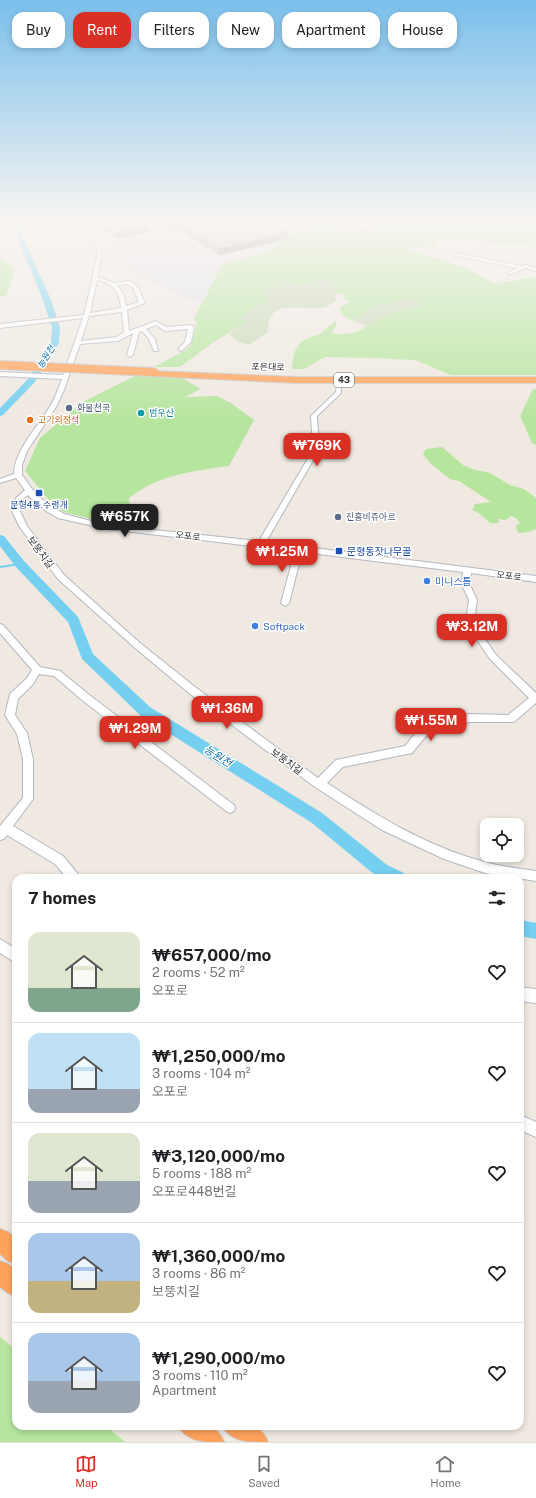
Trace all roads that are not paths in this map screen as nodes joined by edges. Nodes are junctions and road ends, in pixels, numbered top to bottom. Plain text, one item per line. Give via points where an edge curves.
1 (92, 289) edge
2 (119, 289) edge
3 (136, 289) edge
4 (123, 310) junction
5 (86, 315) junction
6 (0, 326) edge
7 (140, 330) junction
8 (127, 333) junction
9 (77, 343) junction
10 (181, 349) dead end
11 (156, 350) dead end
12 (130, 355) dead end
13 (0, 367) edge
14 (0, 374) edge
15 (65, 377) junction
16 (536, 378) edge
17 (339, 385) dead end
18 (18, 475) junction
19 (0, 481) edge
20 (29, 490) junction
21 (261, 544) junction
22 (299, 549) junction
23 (467, 571) junction
24 (536, 579) edge
25 (285, 603) dead end
26 (0, 627) edge
27 (37, 670) junction
28 (536, 698) edge
29 (319, 784) junction
30 (230, 808) dead end
31 (3, 832) edge
32 (71, 874) edge
33 (523, 874) edge
34 (524, 874) edge
35 (536, 876) edge
36 (0, 945) edge
37 (12, 954) edge
38 (524, 994) edge
39 (536, 996) edge
40 (524, 1124) edge
41 (536, 1130) edge
42 (0, 1240) edge
43 (12, 1250) edge
44 (0, 1272) edge
45 (12, 1282) edge
46 (196, 1430) edge
47 (240, 1430) edge
48 (211, 1442) edge
49 (255, 1442) edge

1 - 5 street
2 - 4 street
3 - 4 street via 142,303
4 - 5 street
4 - 8 street
5 - 6 street
5 - 9 street
7 - 8 street
7 - 10 street via 156,323 165,329 190,327 188,342
7 - 11 street via 152,339
7 - 12 street
8 - 9 street via 118,339
9 - 15 street
13 - 16 highway, 포은대로 / 43, bridge via 298,380
14 - 15 street
15 - 18 street via 53,407 20,459
17 - 21 street via 339,392 314,416 316,450
18 - 19 street
18 - 20 street, 오포로
20 - 21 street, 오포로 via 50,510 61,516 90,524
20 - 29 street, 보뚱치길 via 17,504 18,519 61,577 137,646
21 - 22 street, 오포로
22 - 23 street, 오포로
22 - 25 street
23 - 24 street, 오포로
23 - 28 street via 466,585 473,600 470,621 473,628 493,657
26 - 27 street
27 - 30 street via 57,673
27 - 31 street via 30,681 13,697 10,715 22,733 28,759 28,799
28 - 29 street via 510,719 469,718 422,733 408,750 340,763
29 - 33 street, 보뚱치길 via 386,827 448,855 485,868
31 - 32 street via 59,860
34 - 35 street, 보뚱치길
36 - 37 street
38 - 39 street
40 - 41 street
42 - 43 highway
44 - 45 highway
46 - 48 highway
47 - 49 highway

